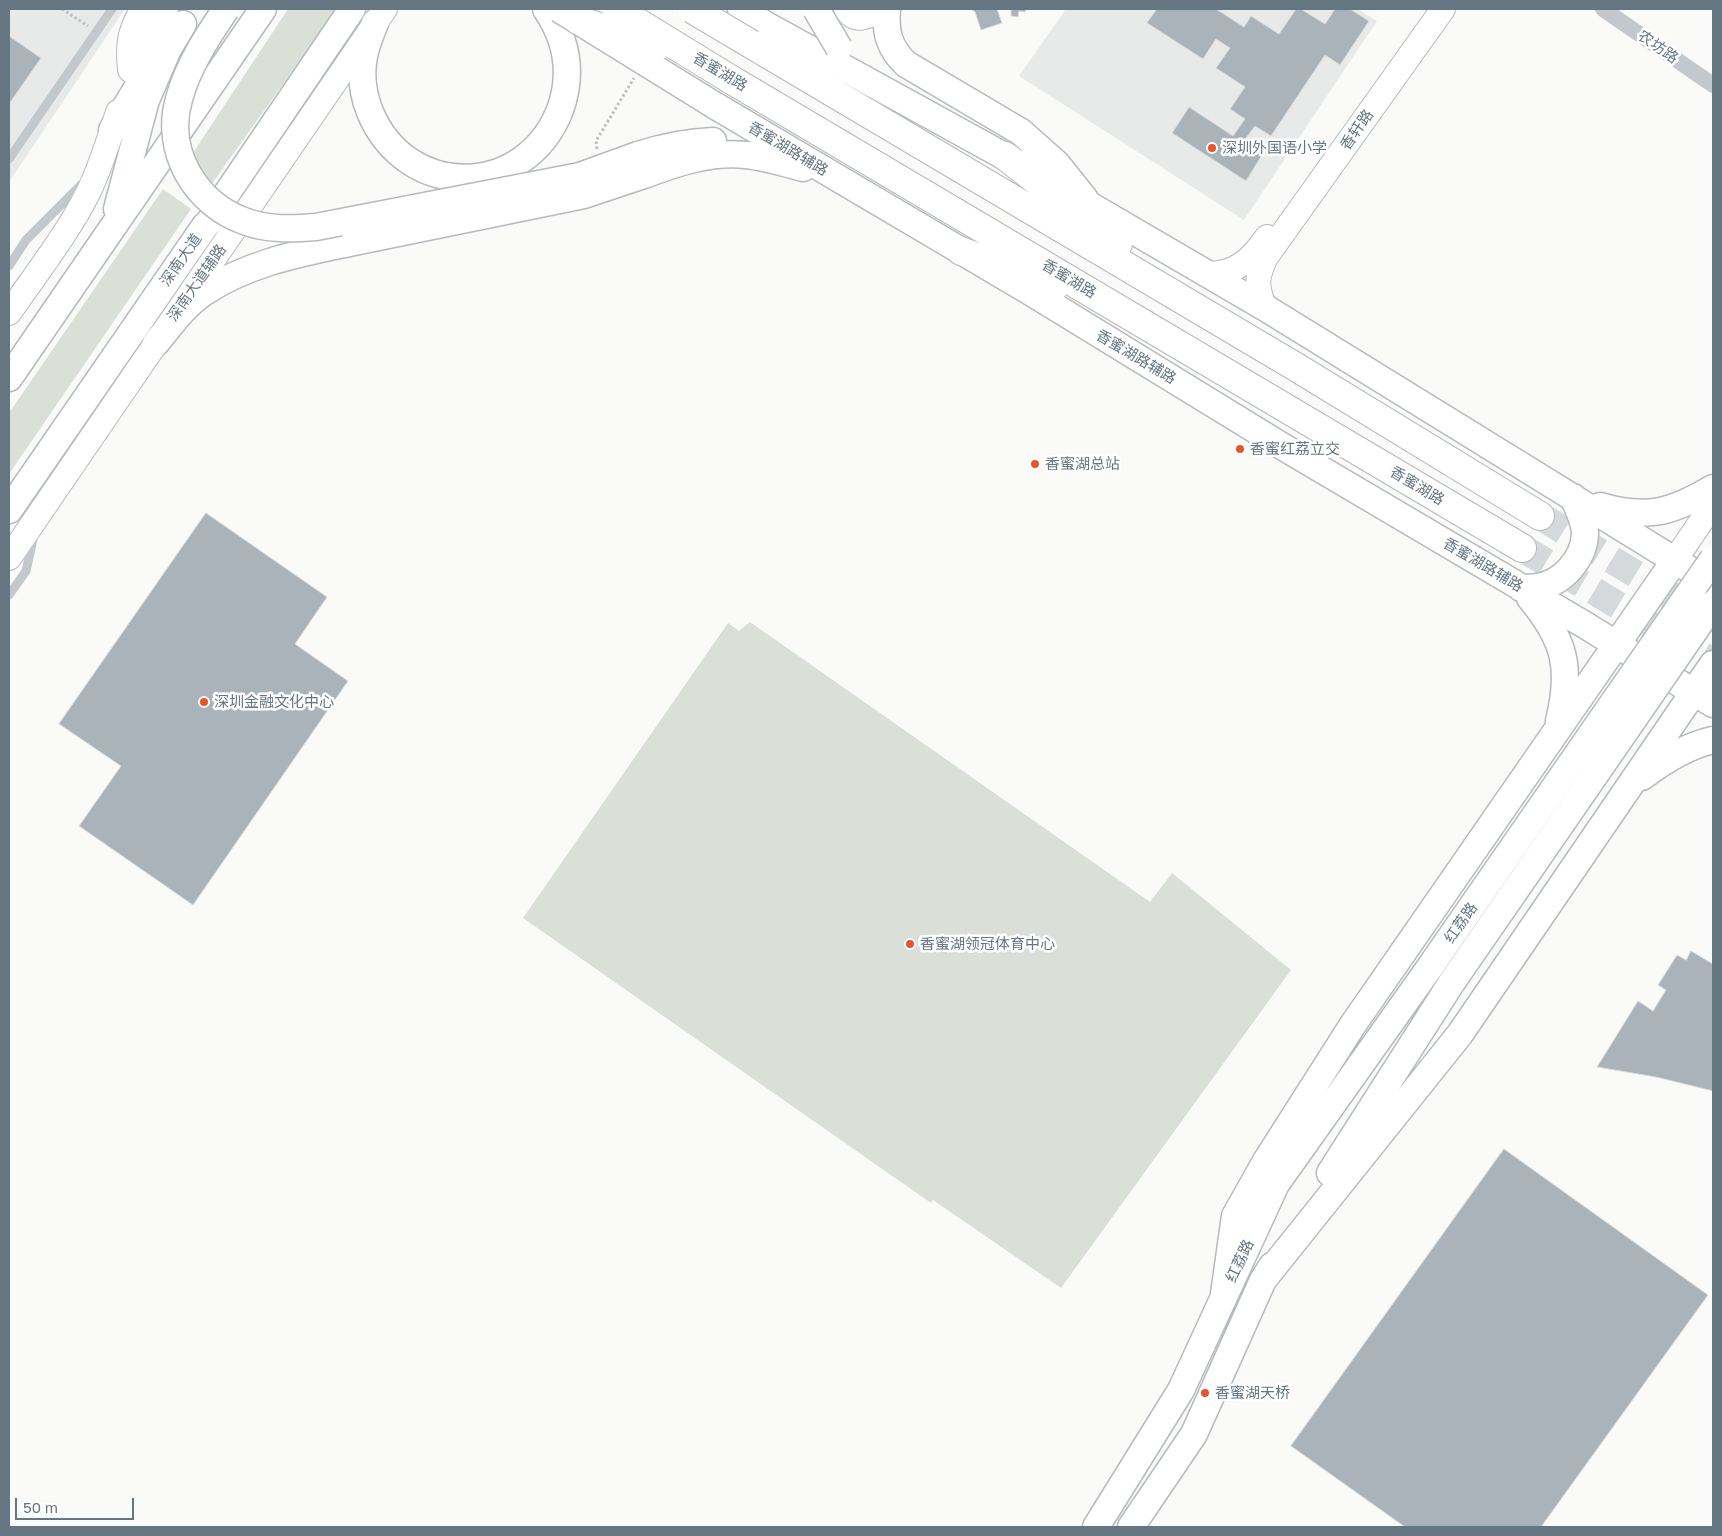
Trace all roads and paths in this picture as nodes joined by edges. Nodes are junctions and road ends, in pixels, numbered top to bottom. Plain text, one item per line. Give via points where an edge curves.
1 (62, 9) edge
2 (112, 9) edge
3 (145, 9) edge
4 (226, 9) edge
5 (263, 9) edge
6 (352, 9) edge
7 (546, 9) edge
8 (616, 9) edge
9 (692, 9) edge
10 (741, 9) edge
11 (807, 9) edge
12 (816, 9) edge
13 (846, 9) edge
14 (879, 9) edge
15 (887, 9) edge
16 (1427, 9) edge
17 (1443, 9) edge
18 (1603, 9) edge
19 (181, 14) edge
20 (568, 15) edge
21 (380, 16) edge
22 (97, 32) junction
23 (758, 34) junction
24 (839, 48) junction
25 (698, 59) junction
26 (132, 69) junction
27 (636, 75) dead end
28 (1713, 85) edge
29 (899, 98) junction
30 (112, 130) junction
31 (597, 150) dead end
32 (802, 156) junction
33 (1005, 156) junction
34 (9, 160) edge
35 (641, 165) junction
36 (100, 166) junction
37 (852, 187) junction
38 (1090, 206) junction
39 (961, 251) junction
40 (96, 252) junction
41 (9, 266) edge
42 (1207, 274) junction
43 (1264, 307) junction
44 (1121, 310) junction
45 (9, 313) edge
46 (1208, 314) junction
47 (156, 343) junction
48 (9, 378) edge
49 (1713, 488) edge
50 (1573, 497) junction
51 (1713, 504) edge
52 (9, 510) edge
53 (38, 516) junction
54 (1540, 516) tunnel mouth
55 (1522, 548) tunnel mouth
56 (9, 558) edge
57 (1713, 559) edge
58 (1675, 560) junction
59 (1713, 584) edge
60 (1522, 588) junction
61 (9, 595) edge
62 (1713, 604) edge
63 (1616, 644) junction
64 (1713, 664) edge
65 (1704, 698) edge
66 (1556, 732) junction
67 (1713, 740) edge
68 (1631, 785) junction
69 (1263, 1280) junction
70 (1224, 1294) junction
71 (1096, 1527) edge
72 (1131, 1527) edge

1 - 22 path
2 - 22 lane
3 - 26 highway via 132,35
4 - 35 main road, bridge via 191,66 178,100 178,147 185,170 197,187 210,201 245,222 287,229 316,227
5 - 40 main road
6 - 52 main road, 深南大道 via 212,219
7 - 21 main road via 562,37 566,55 568,76 557,116 547,134 512,167 493,175 471,178 450,178 415,165 400,155 379,129 368,105 362,64 366,46
8 - 25 highway, 香蜜湖路, bridge
9 - 23 highway, bridge
10 - 23 main road
11 - 24 main road, bridge
12 - 24 main road, bridge
13 - 14 main road via 858,18
15 - 38 main road via 886,32 897,56 1021,132 1057,164
16 - 42 main road, 香轩路 via 1257,251 1236,268 1220,274
17 - 43 main road, 香轩路 via 1266,257 1257,288
18 - 28 street, 农坊路
19 - 26 main road via 146,41
19 - 30 main road
19 - 40 main road via 146,100 118,204
20 - 25 highway, bridge
20 - 32 main road, 香蜜湖路辅路, bridge
21 - 47 main road, 深南大道辅路
22 - 34 lane
23 - 29 main road
23 - 46 highway
24 - 29 main road via 858,68
25 - 44 highway, 香蜜湖路, bridge
26 - 30 main road
27 - 31 path via 596,141
29 - 33 main road
30 - 36 main road
32 - 35 main road via 746,144 685,142 663,147
32 - 37 main road, 香蜜湖路辅路
33 - 38 main road
33 - 46 highway
35 - 37 main road via 670,165 716,155 744,154 785,163
35 - 47 main road, bridge via 584,195 288,256 254,267 202,294
36 - 41 lane via 26,240
36 - 45 main road via 73,220
37 - 39 main road, 香蜜湖路辅路
38 - 42 main road
39 - 44 highway
39 - 60 main road, 香蜜湖路辅路
40 - 48 main road
42 - 43 main road
43 - 50 main road
44 - 55 highway, 香蜜湖路
46 - 54 highway
47 - 53 main road, 深南大道辅路
49 - 50 main road via 1690,502 1639,514 1609,509
50 - 58 main road
50 - 60 main road via 1582,516 1585,533 1576,562 1552,582
51 - 58 main road
53 - 56 main road, 深南大道辅路
53 - 61 lane via 26,571
57 - 70 main road, 红荔路, bridge via 1276,1184
58 - 59 main road
58 - 63 main road, 红荔路
60 - 63 main road, 香蜜湖路辅路
60 - 66 main road via 1543,614 1564,656 1564,702
62 - 69 main road, 红荔路, bridge via 1452,982
63 - 65 main road, 香蜜湖路辅路
63 - 66 main road, 红荔路
64 - 65 main road, 红荔路
65 - 68 main road, 红荔路
66 - 68 main road via 1574,723 1590,722 1611,730 1626,745 1633,762
66 - 70 main road, 红荔路 via 1352,1026 1266,1161 1235,1216
67 - 68 main road via 1662,762
68 - 69 main road, 红荔路 via 1460,1034
69 - 72 main road, 红荔路 via 1194,1434
70 - 71 main road, 红荔路 via 1181,1390

